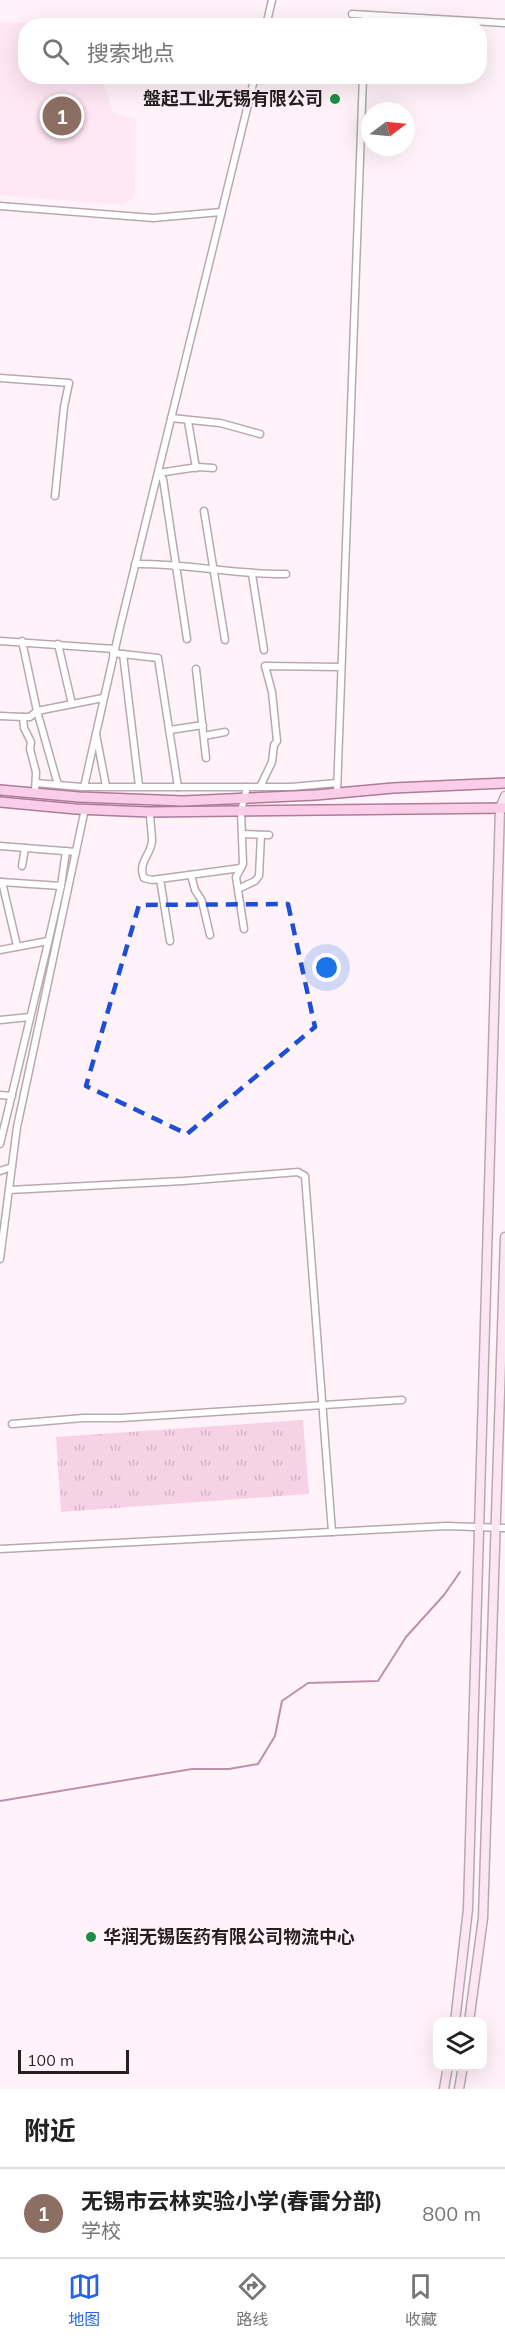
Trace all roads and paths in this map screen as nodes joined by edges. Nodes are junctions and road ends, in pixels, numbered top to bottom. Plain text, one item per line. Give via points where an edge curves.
1 (272, 0) edge
2 (352, 14) dead end
3 (365, 15) junction
4 (268, 18) edge
5 (365, 18) edge
6 (418, 18) edge
7 (487, 22) edge
8 (505, 23) edge
9 (253, 84) edge
10 (363, 84) edge
11 (0, 206) edge
12 (221, 212) junction
13 (0, 378) edge
14 (171, 418) junction
15 (188, 421) junction
16 (260, 434) dead end
17 (196, 468) junction
18 (213, 468) dead end
19 (158, 473) junction
20 (55, 496) dead end
21 (204, 511) dead end
22 (135, 564) junction
23 (176, 566) junction
24 (214, 569) junction
25 (252, 574) junction
26 (286, 574) dead end
27 (187, 639) dead end
28 (225, 640) dead end
29 (0, 641) edge
30 (22, 641) junction
31 (58, 644) junction
32 (264, 650) dead end
33 (114, 651) junction
34 (123, 654) junction
35 (341, 667) junction
36 (196, 669) dead end
37 (103, 698) junction
38 (72, 704) junction
39 (37, 711) junction
40 (0, 716) edge
41 (23, 717) junction
42 (203, 725) junction
43 (170, 730) junction
44 (96, 731) junction
45 (225, 732) dead end
46 (204, 736) junction
47 (206, 758) dead end
48 (505, 783) edge
49 (58, 785) junction
50 (106, 786) junction
51 (139, 786) junction
52 (84, 787) junction
53 (178, 787) junction
54 (247, 787) junction
55 (260, 787) junction
56 (35, 788) junction
57 (337, 788) junction
58 (0, 790) edge
59 (505, 796) edge
60 (244, 798) junction
61 (0, 801) edge
62 (503, 808) edge
63 (85, 810) junction
64 (241, 811) junction
65 (150, 812) junction
66 (243, 834) junction
67 (261, 835) junction
68 (269, 835) dead end
69 (0, 846) edge
70 (25, 848) junction
71 (66, 851) junction
72 (76, 852) junction
73 (22, 866) dead end
74 (241, 868) junction
75 (191, 875) junction
76 (160, 879) junction
77 (1, 882) edge
78 (61, 886) junction
79 (238, 889) junction
80 (244, 929) dead end
81 (210, 935) dead end
82 (48, 941) junction
83 (170, 941) dead end
84 (17, 946) junction
85 (0, 950) edge
86 (30, 1017) junction
87 (0, 1020) edge
88 (0, 1095) edge
89 (12, 1096) junction
90 (0, 1144) edge
91 (12, 1167) junction
92 (0, 1171) edge
93 (9, 1190) junction
94 (505, 1237) edge
95 (0, 1259) edge
96 (504, 1282) edge
97 (402, 1400) dead end
98 (322, 1406) junction
99 (12, 1424) dead end
100 (480, 1527) junction
101 (500, 1528) edge
102 (332, 1532) junction
103 (0, 1549) edge
104 (456, 2017) edge
105 (470, 2017) edge
106 (447, 2071) edge
107 (462, 2071) edge
108 (444, 2089) edge
109 (459, 2089) edge

1 - 4 street
2 - 3 street
3 - 5 street
3 - 6 street
7 - 8 street
9 - 12 street
10 - 35 street
11 - 12 street via 153,218
12 - 14 street
13 - 20 street via 69,383
14 - 15 street
14 - 19 street
15 - 16 street via 220,423
15 - 17 street
17 - 18 street
17 - 19 street
19 - 22 street
19 - 23 street via 163,478
21 - 24 street
22 - 23 street
22 - 33 street
23 - 24 street
23 - 27 street
24 - 25 street
24 - 28 street
25 - 26 street
25 - 32 street
29 - 30 street
30 - 31 street
30 - 39 street
31 - 33 street
31 - 38 street
33 - 34 street
33 - 37 street
34 - 43 street via 158,658
34 - 51 street
35 - 55 street via 265,666 277,741
35 - 57 street
36 - 42 street
37 - 38 street
37 - 44 street
38 - 39 street
39 - 41 street
39 - 49 street
40 - 41 street
41 - 56 street via 31,742
42 - 43 street
42 - 46 street
43 - 53 street
44 - 50 street
44 - 52 street
45 - 46 street
46 - 47 street
48 - 57 main road
49 - 52 street
49 - 56 street
50 - 51 street
50 - 52 street
51 - 53 street
53 - 54 street
54 - 55 street
54 - 60 street
55 - 57 street
56 - 58 main road
56 - 60 main road via 79,798
57 - 60 main road
59 - 62 main road
60 - 64 street
61 - 63 main road
62 - 64 main road
62 - 100 main road
63 - 65 main road
63 - 72 street
64 - 65 main road
64 - 66 street
65 - 76 street via 152,842 142,874 147,879
66 - 67 street
66 - 74 street
67 - 68 street
67 - 79 street via 259,876
69 - 70 street
70 - 71 street
70 - 73 street
71 - 72 street
71 - 78 street
72 - 91 street via 17,1127
74 - 75 street
74 - 79 street via 236,877
75 - 76 street
75 - 81 street
76 - 83 street
77 - 78 street
77 - 84 street
78 - 82 street
79 - 80 street
82 - 84 street
82 - 86 street
84 - 85 street
86 - 87 street
86 - 89 street
88 - 89 street
89 - 90 street
91 - 92 street
91 - 93 street
93 - 95 street
93 - 98 street via 298,1172 304,1176
94 - 96 main road
96 - 101 main road
97 - 98 street
98 - 99 street
98 - 102 street
100 - 101 street
100 - 102 street
100 - 104 main road via 468,1909
101 - 105 main road via 483,1918
102 - 103 street
106 - 108 main road
107 - 109 main road

